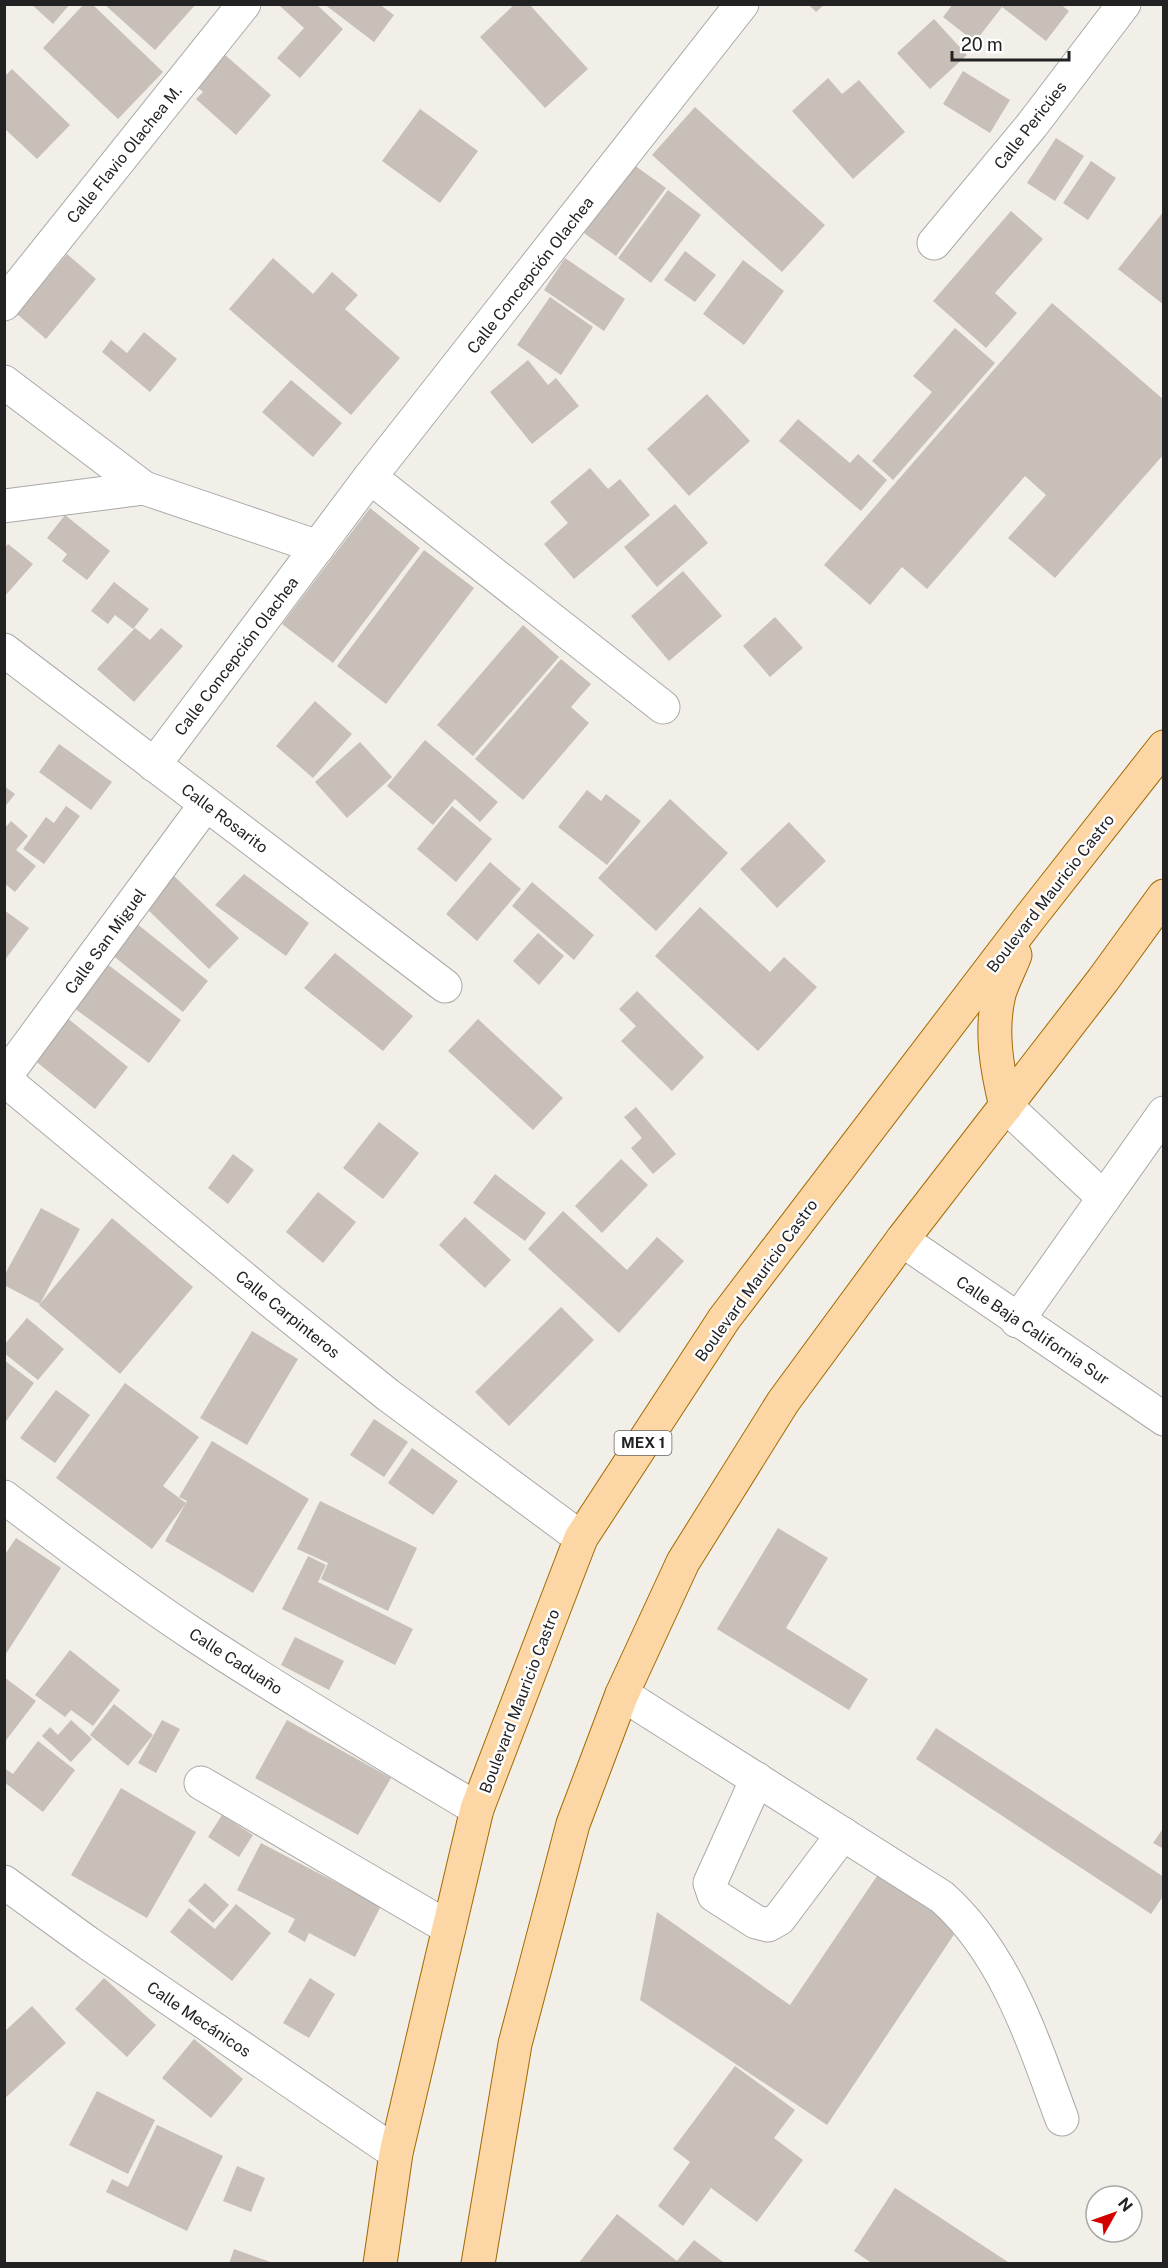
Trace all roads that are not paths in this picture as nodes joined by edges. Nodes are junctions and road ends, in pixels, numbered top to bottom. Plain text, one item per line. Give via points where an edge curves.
1 (244, 4) edge
2 (742, 4) edge
3 (1124, 4) edge
4 (934, 243) dead end
5 (4, 304) edge
6 (4, 382) edge
7 (370, 477) junction
8 (144, 488) junction
9 (4, 506) edge
10 (318, 547) junction
11 (4, 650) edge
12 (663, 707) dead end
13 (1164, 747) edge
14 (154, 765) junction
15 (206, 804) junction
16 (1164, 896) edge
17 (1028, 920) junction
18 (445, 986) dead end
19 (4, 1078) edge
20 (1006, 1106) junction
21 (1164, 1113) edge
22 (1104, 1197) junction
23 (902, 1240) junction
24 (1017, 1321) junction
25 (1164, 1419) edge
26 (4, 1497) edge
27 (581, 1538) junction
28 (622, 1694) junction
29 (757, 1779) junction
30 (201, 1783) dead end
31 (477, 1809) junction
32 (843, 1834) junction
33 (4, 1882) edge
34 (449, 1928) junction
35 (1062, 2119) dead end
36 (396, 2153) junction
37 (380, 2264) edge
38 (478, 2264) edge

1 - 5 street, Calle Flavio Olachea M.
2 - 7 street, Calle Concepción Olachea
3 - 4 street, Calle Pericúes via 1032,125
6 - 8 street
7 - 10 street, Calle Concepción Olachea
7 - 12 street
8 - 9 street
8 - 10 street
10 - 14 street, Calle Concepción Olachea
11 - 14 street, Calle Rosarito
13 - 17 main road, Boulevard Mauricio Castro / MEX 1
14 - 15 street, Calle Rosarito
15 - 18 street, Calle Rosarito
15 - 19 street, Calle San Miguel
16 - 20 main road
17 - 20 main road via 999,994 996,1013 997,1058
17 - 27 main road, Boulevard Mauricio Castro / MEX 1 via 724,1318
19 - 27 street, Calle Carpinteros via 388,1395
20 - 22 street
20 - 23 main road
21 - 22 street
22 - 24 street
23 - 24 street, Calle Baja California Sur
23 - 28 main road via 783,1402 683,1562
24 - 25 street, Calle Baja California Sur
26 - 31 street, Calle Caduaño via 198,1638
27 - 31 main road, Boulevard Mauricio Castro / MEX 1
28 - 29 street
28 - 38 main road via 573,1824 515,2044
29 - 32 street
29 - 32 street via 710,1883 714,1895 756,1922 768,1925 779,1919
30 - 34 street
31 - 34 main road, Boulevard Mauricio Castro / MEX 1
32 - 35 street via 942,1897 976,1931 1002,1972
33 - 36 street, Calle Mecánicos via 88,1944
34 - 36 main road, Boulevard Mauricio Castro / MEX 1
36 - 37 main road, Boulevard Mauricio Castro / MEX 1

